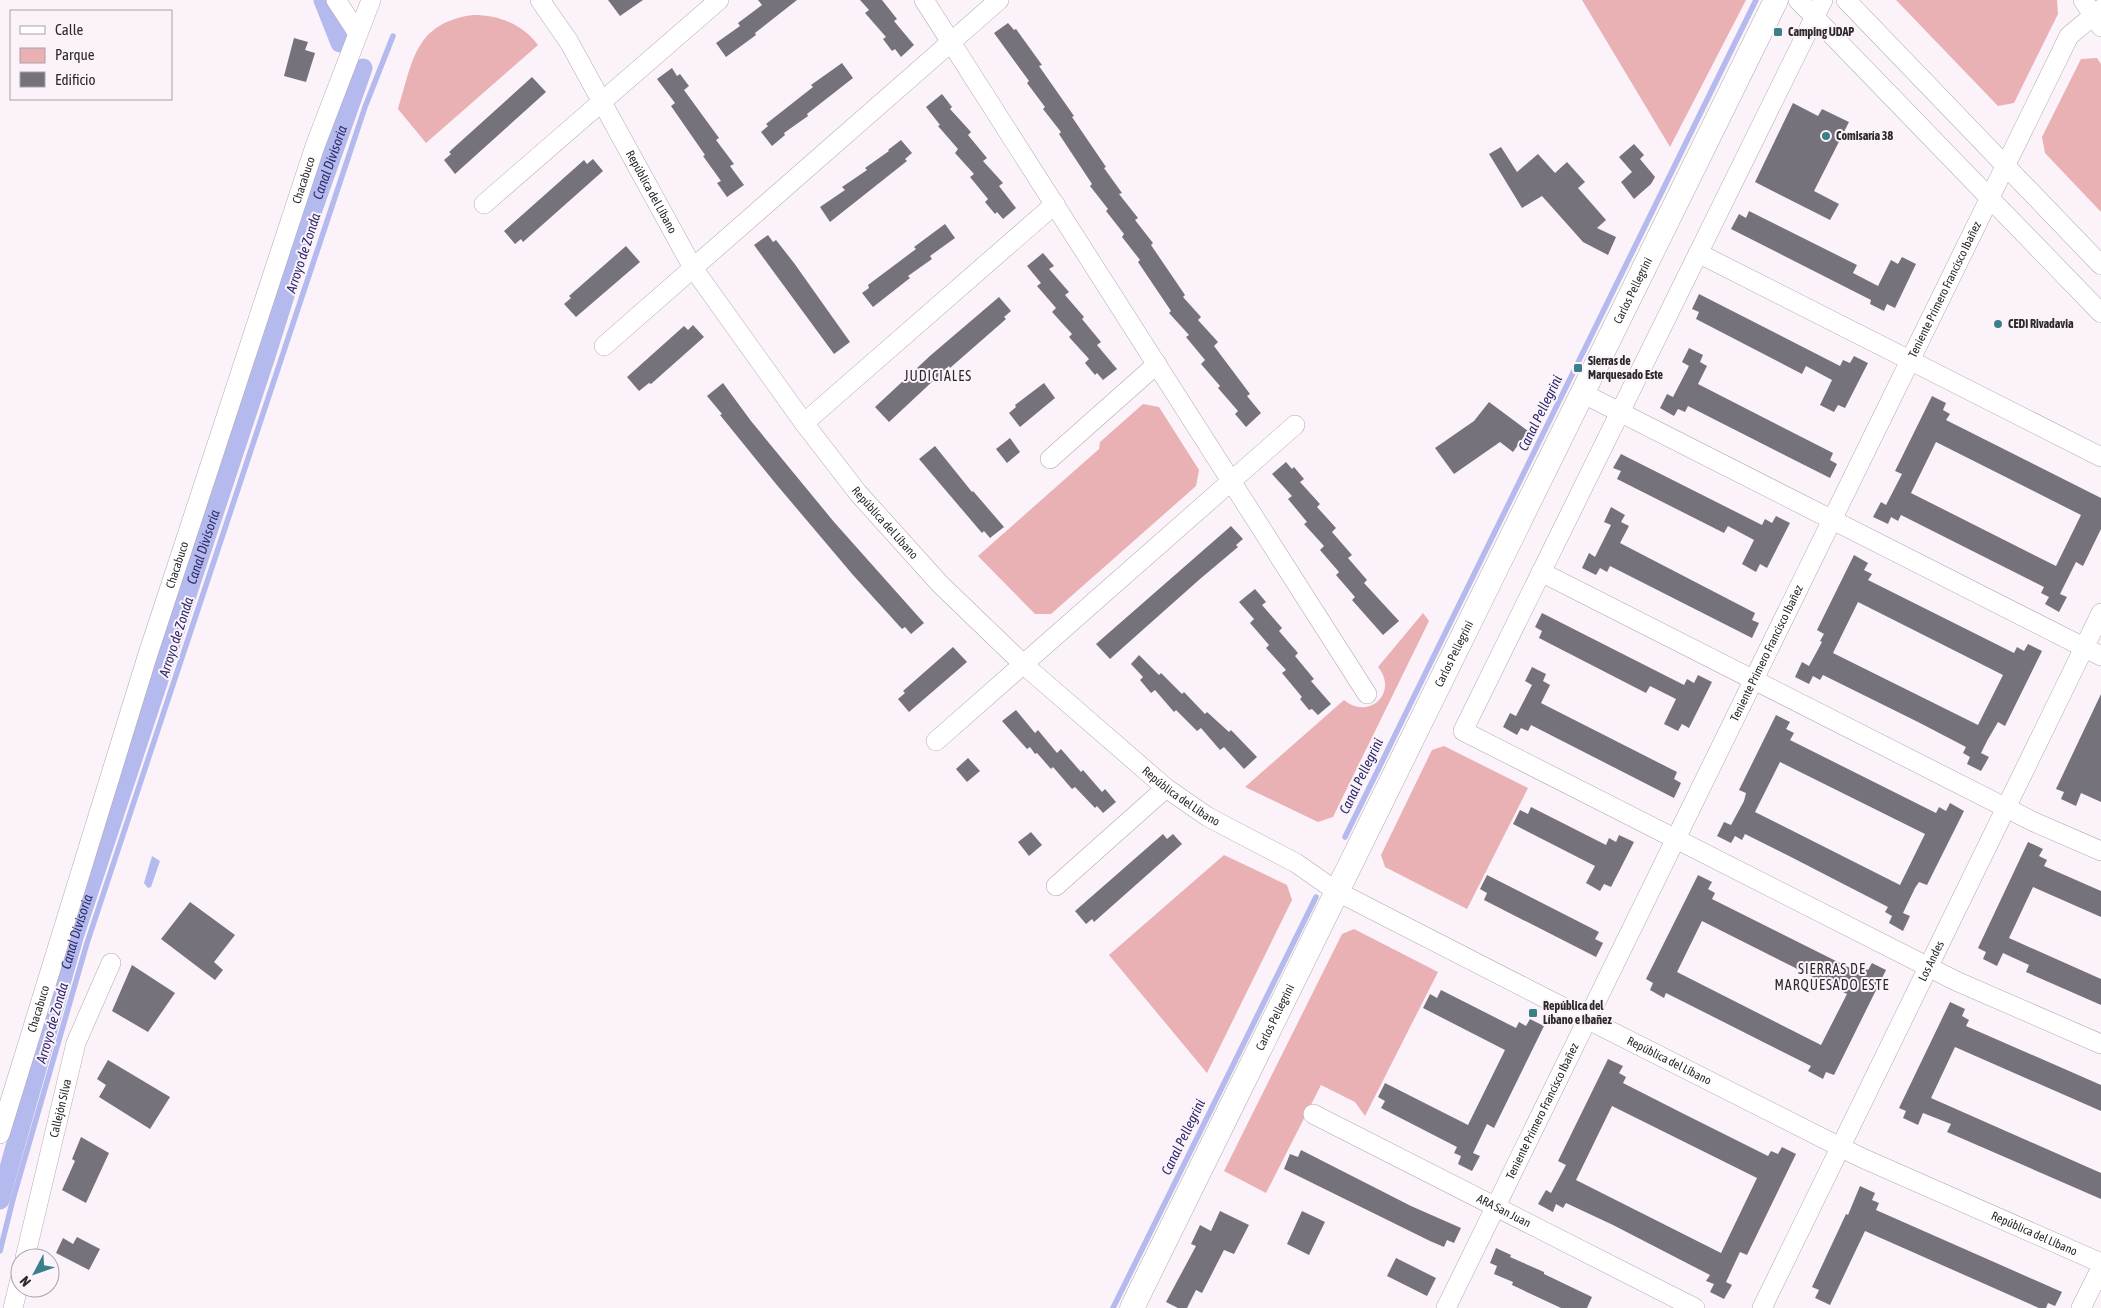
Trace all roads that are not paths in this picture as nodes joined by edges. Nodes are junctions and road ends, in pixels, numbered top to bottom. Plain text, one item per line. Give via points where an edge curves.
1 (336, 0) edge
2 (370, 0) edge
3 (540, 0) edge
4 (719, 0) edge
5 (924, 0) edge
6 (999, 0) edge
7 (1776, 0) edge
8 (1798, 0) edge
9 (1823, 0) edge
10 (1846, 0) edge
11 (2094, 13) edge
12 (1814, 17) junction
13 (357, 32) junction
14 (951, 42) junction
15 (602, 102) junction
16 (2005, 166) junction
17 (1989, 198) junction
18 (484, 204) dead end
19 (1055, 204) junction
20 (1698, 253) junction
21 (2101, 266) edge
22 (693, 268) junction
23 (2101, 313) edge
24 (604, 346) dead end
25 (1910, 360) junction
26 (1157, 364) junction
27 (1582, 393) junction
28 (1620, 412) junction
29 (804, 423) junction
30 (1295, 425) dead end
31 (2101, 458) edge
32 (1050, 459) dead end
33 (1231, 481) junction
34 (1832, 520) junction
35 (1541, 572) junction
36 (2101, 613) edge
37 (2084, 648) junction
38 (2101, 656) edge
39 (1023, 664) junction
40 (1754, 679) junction
41 (1367, 694) dead end
42 (936, 741) dead end
43 (1166, 788) junction
44 (2006, 808) junction
45 (1676, 839) junction
46 (2101, 851) edge
47 (1056, 886) dead end
48 (1336, 891) junction
49 (111, 963) dead end
50 (1928, 967) junction
51 (1588, 1019) junction
52 (2101, 1044) edge
53 (1313, 1114) dead end
54 (0, 1134) edge
55 (1840, 1147) junction
56 (1496, 1207) junction
57 (27, 1248) edge
58 (2101, 1263) edge
59 (2101, 1268) edge
60 (1132, 1308) edge
61 (1446, 1308) edge
62 (1695, 1308) edge
63 (1762, 1308) edge
64 (2081, 1308) edge

1 - 13 street
2 - 13 street, Chacabuco
3 - 15 street, República del Líbano via 569,42
4 - 15 street
5 - 14 street
6 - 14 street
7 - 27 main road, Carlos Pellegrini
8 - 12 street
9 - 12 street
10 - 16 street
11 - 16 street, Teniente Primero Francisco Ibañez via 2069,36
12 - 17 street
12 - 20 street
13 - 54 street, Chacabuco via 315,146 147,657
14 - 19 street
14 - 22 street
15 - 18 street
15 - 22 street, República del Líbano
16 - 17 street, Teniente Primero Francisco Ibañez
16 - 21 street
17 - 23 street
17 - 25 street, Teniente Primero Francisco Ibañez
19 - 26 street
19 - 29 street
20 - 25 street
20 - 28 street
22 - 24 street
22 - 29 street, República del Líbano
25 - 31 street
25 - 34 street, Teniente Primero Francisco Ibañez
26 - 32 street
26 - 33 street
27 - 28 street
27 - 48 main road, Carlos Pellegrini
28 - 34 street
28 - 35 street
29 - 39 street, República del Líbano via 858,493 940,584
30 - 33 street
33 - 39 street
33 - 41 street
34 - 37 street
34 - 40 street, Teniente Primero Francisco Ibañez
35 - 40 street
35 - 45 street via 1463,731
36 - 37 street, Los Andes
37 - 38 street
37 - 44 street, Los Andes
39 - 42 street
39 - 43 street, República del Líbano
40 - 44 street
40 - 45 street, Teniente Primero Francisco Ibañez
43 - 47 street
43 - 48 street, República del Líbano via 1208,817 1296,863
44 - 46 street
44 - 50 street, Los Andes
45 - 50 street
45 - 51 street, Teniente Primero Francisco Ibañez
48 - 51 street, República del Líbano
48 - 60 main road, Carlos Pellegrini
49 - 57 street, Callejón Silva via 76,1044
50 - 52 street
50 - 55 street, Los Andes
51 - 55 street, República del Líbano
51 - 56 street, Teniente Primero Francisco Ibañez
53 - 56 street, ARA San Juan
55 - 58 street, República del Líbano
55 - 63 street, Los Andes
56 - 61 street, Teniente Primero Francisco Ibañez
56 - 62 street, ARA San Juan
59 - 64 street

